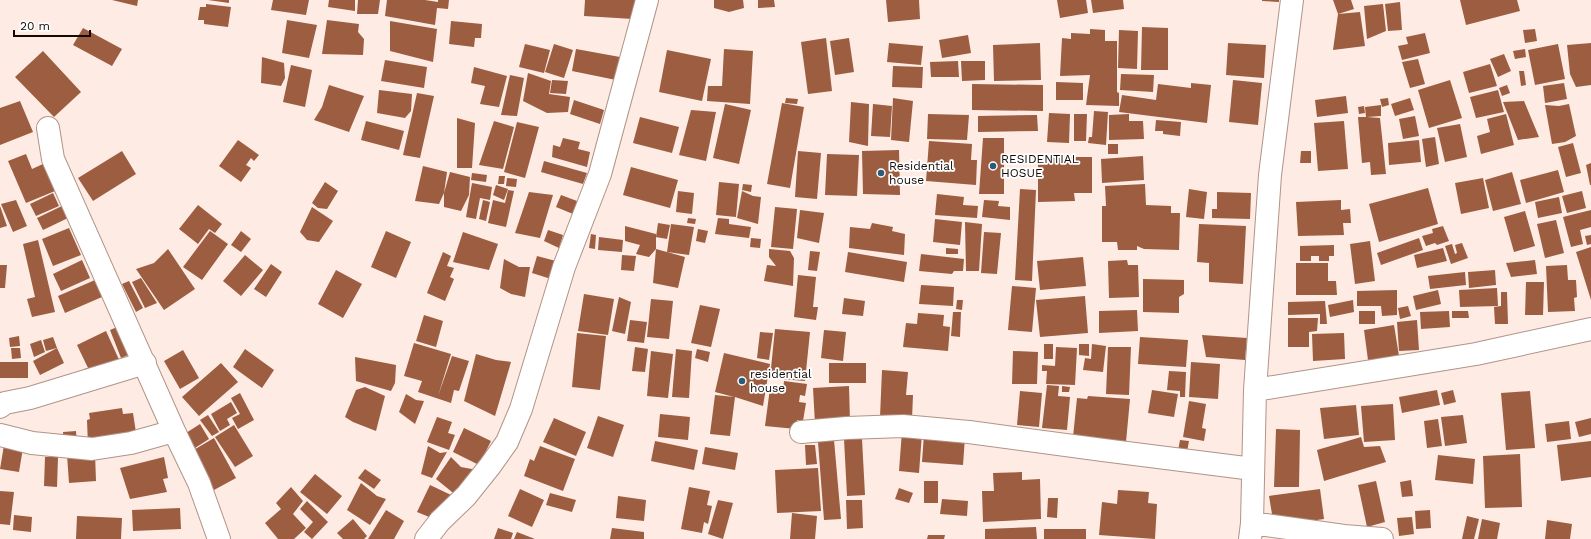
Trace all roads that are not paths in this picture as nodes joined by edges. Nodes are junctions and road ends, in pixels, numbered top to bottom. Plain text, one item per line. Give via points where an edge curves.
1 (647, 0) edge
2 (1292, 0) edge
3 (48, 128) dead end
4 (1591, 330) edge
5 (145, 363) junction
6 (1256, 390) junction
7 (0, 407) edge
8 (174, 431) junction
9 (801, 432) dead end
10 (0, 435) edge
11 (1253, 469) junction
12 (1251, 531) edge
13 (219, 539) edge
14 (426, 539) edge
15 (1382, 539) edge

1 - 14 street via 600,174 564,267 521,409 507,442 490,466
2 - 6 street via 1270,175
3 - 5 street via 53,159
4 - 6 street via 1476,354
5 - 7 street via 6,403
5 - 8 street
6 - 11 street
8 - 10 street via 131,443 92,449 32,443
8 - 13 street via 199,483
9 - 11 street via 903,426 969,432
11 - 12 street
12 - 15 street

